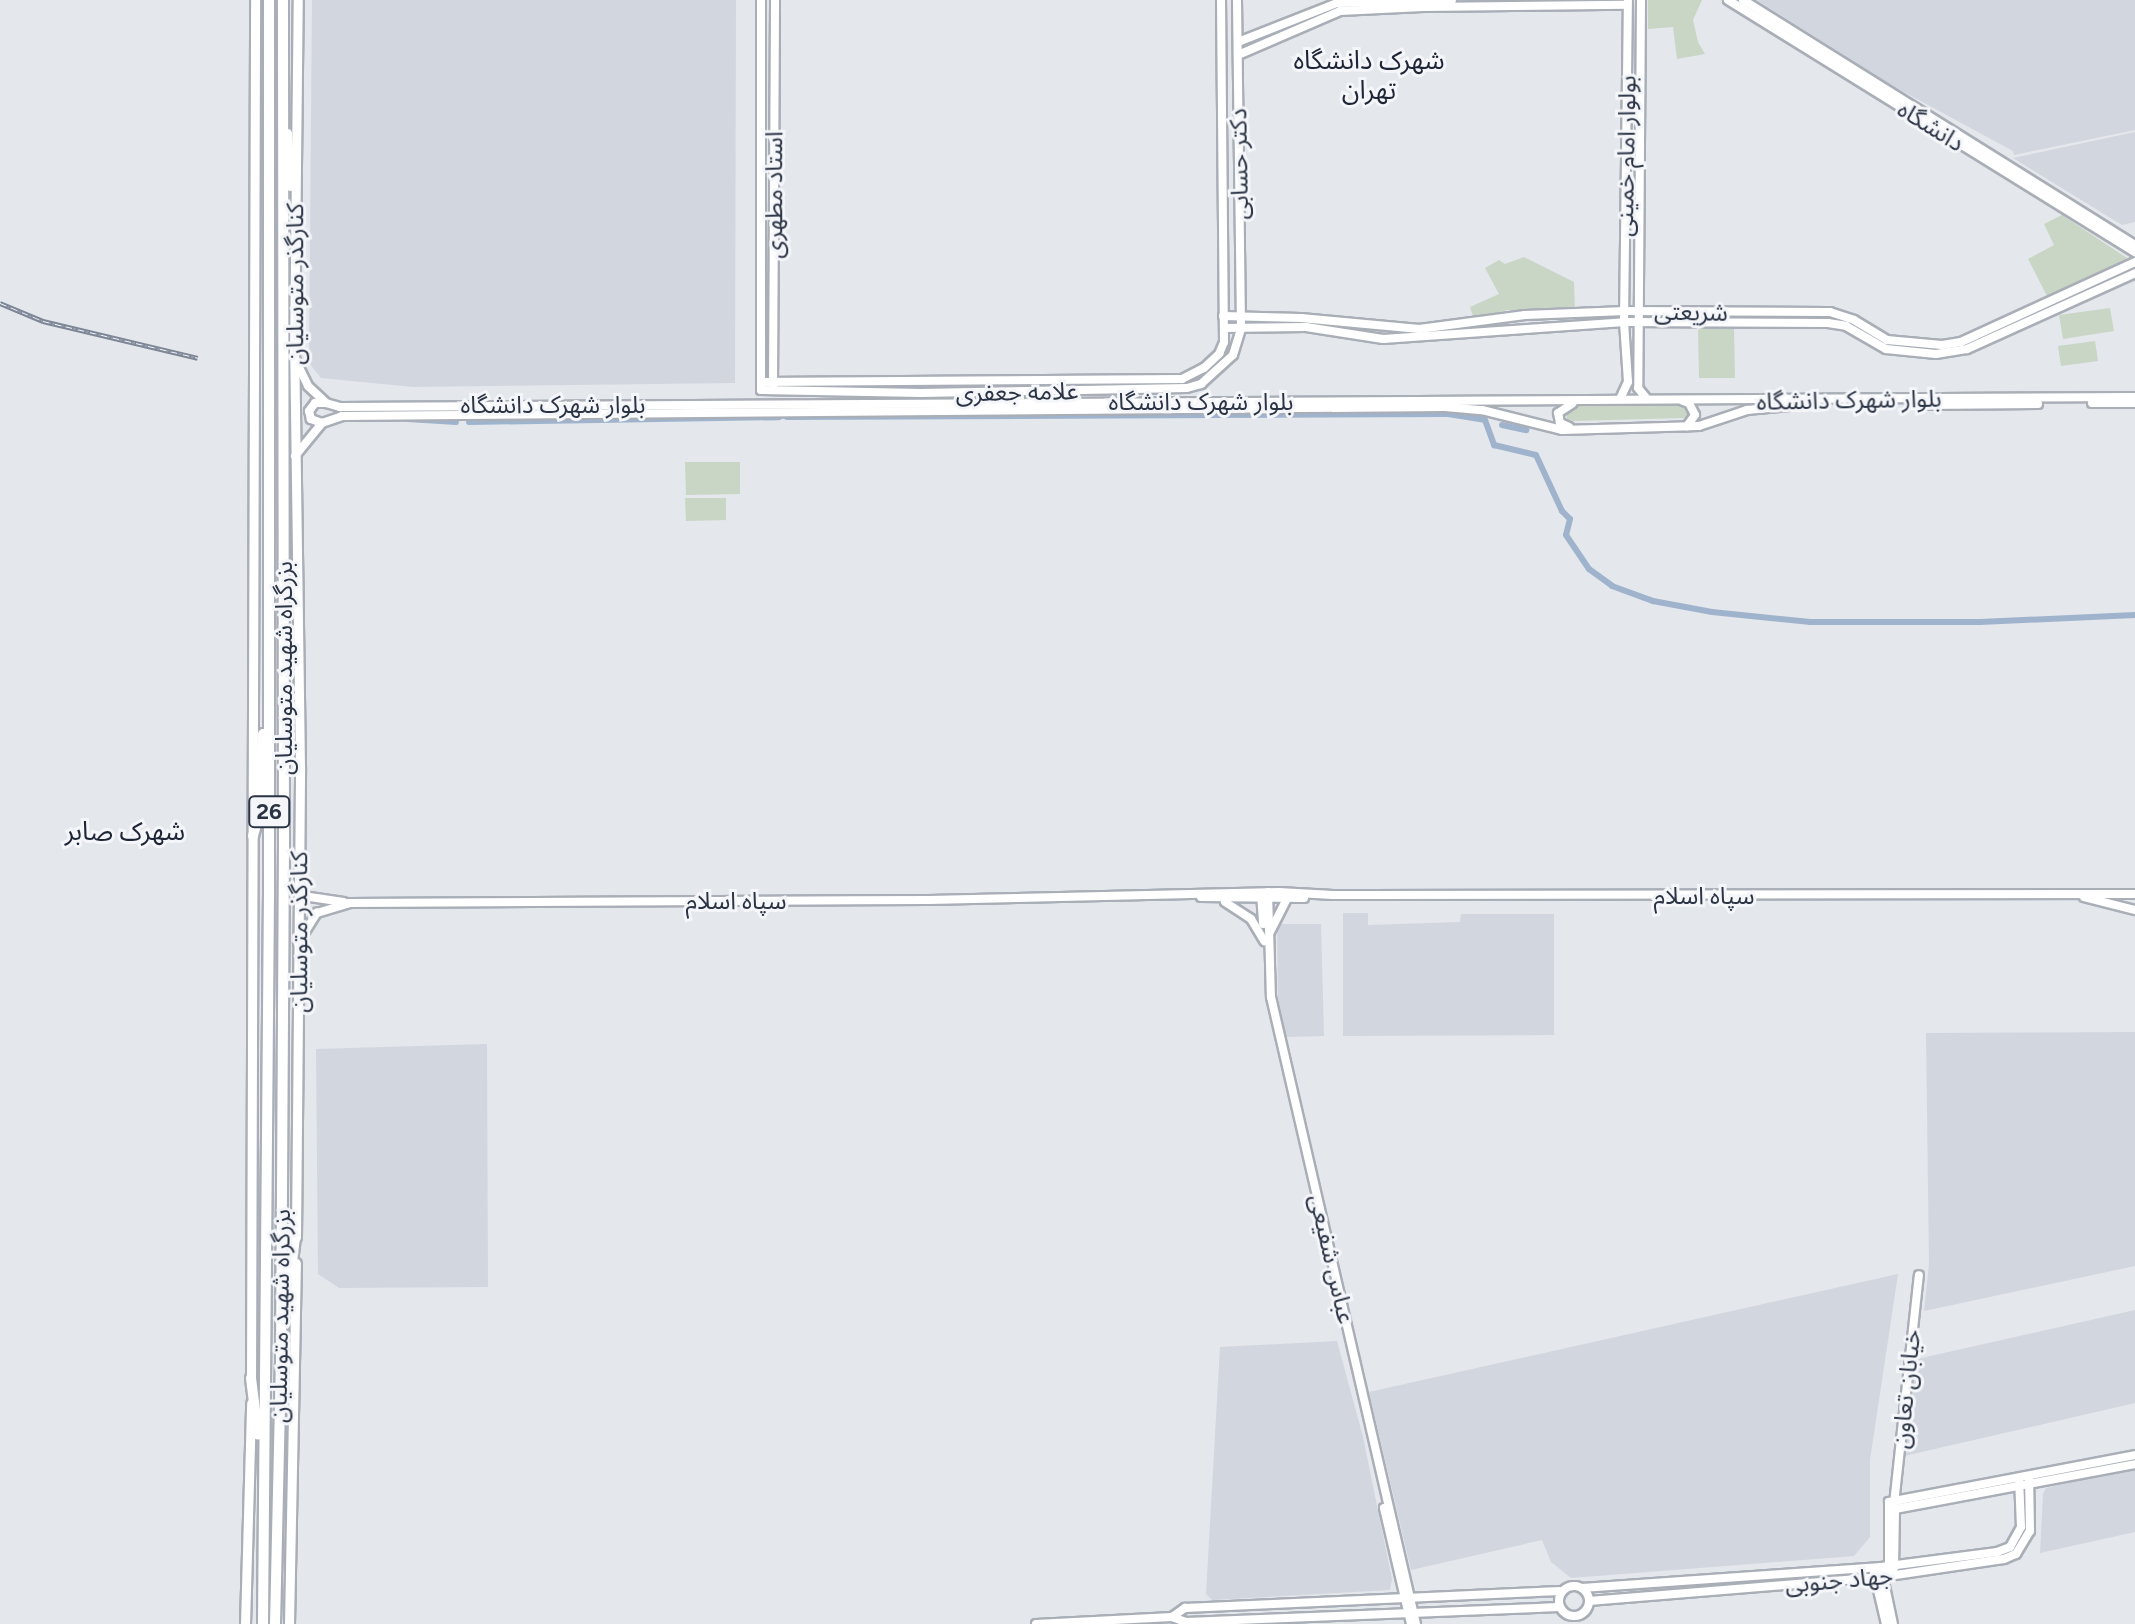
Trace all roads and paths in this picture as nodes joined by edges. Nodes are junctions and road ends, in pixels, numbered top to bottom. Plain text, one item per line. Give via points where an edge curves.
1 (255, 0) edge
2 (269, 0) edge
3 (283, 0) edge
4 (298, 0) edge
5 (761, 0) edge
6 (775, 0) edge
7 (1221, 0) edge
8 (1237, 0) edge
9 (1452, 0) edge
10 (1641, 0) edge
11 (1728, 0) edge
12 (1743, 0) edge
13 (1628, 2) edge
14 (1238, 42) junction
15 (1238, 55) junction
16 (283, 87) junction
17 (1988, 157) junction
18 (2135, 245) edge
19 (295, 246) junction
20 (2135, 252) edge
21 (2135, 262) edge
22 (2135, 273) edge
23 (1625, 311) junction
24 (1639, 311) junction
25 (1525, 315) junction
26 (1223, 316) junction
27 (1241, 317) junction
28 (1624, 322) junction
29 (1639, 323) junction
30 (1224, 328) junction
31 (1241, 328) junction
32 (1524, 328) junction
33 (294, 357) junction
34 (761, 386) joint
35 (773, 386) junction
36 (1620, 399) junction
37 (1647, 399) junction
38 (1679, 400) junction
39 (2135, 400) edge
40 (1579, 401) junction
41 (326, 403) junction
42 (461, 410) junction
43 (322, 423) junction
44 (1687, 427) junction
45 (1573, 429) junction
46 (295, 457) junction
47 (270, 693) junction
48 (253, 836) junction
49 (298, 890) junction
50 (2135, 894) edge
51 (1333, 895) junction
52 (2076, 895) junction
53 (1193, 896) junction
54 (1265, 896) junction
55 (1287, 899) junction
56 (1217, 900) junction
57 (349, 903) junction
58 (2135, 910) edge
59 (1265, 940) junction
60 (298, 944) junction
61 (296, 1230) junction
62 (1919, 1275) dead end
63 (281, 1363) junction
64 (251, 1378) junction
65 (2135, 1455) edge
66 (2135, 1464) edge
67 (262, 1478) junction
68 (2030, 1481) junction
69 (2020, 1483) junction
70 (1894, 1505) junction
71 (1885, 1571) junction
72 (1582, 1588) junction
73 (1562, 1591) junction
74 (1408, 1599) junction
75 (1589, 1601) junction
76 (1559, 1607) junction
77 (1410, 1610) junction
78 (1172, 1617) junction
79 (248, 1624) edge
80 (263, 1624) edge
81 (275, 1624) edge
82 (289, 1624) edge
83 (1036, 1624) edge
84 (1414, 1624) edge
85 (1886, 1624) edge
86 (1893, 1624) edge

1 - 48 main road, کنارگذر متوسلیان
2 - 47 highway, بزرگراه شهید متوسلیان / 26
3 - 16 highway, بزرگراه شهید متوسلیان
4 - 19 main road, کنارگذر متوسلیان
5 - 34 street, استاد مطهری
6 - 35 street, استاد مطهری
7 - 26 street, دکتر حسابی
8 - 14 street, دکتر حسابی
9 - 14 street via 1337,3
10 - 24 street, بولوار امام خمینی
11 - 17 street, دانشگاه
12 - 17 street, دانشگاه
13 - 15 street via 1340,11
13 - 23 street, بولوار امام خمینی
14 - 15 street, دکتر حسابی
15 - 27 street, دکتر حسابی
16 - 19 main road
16 - 63 highway, بزرگراه شهید متوسلیان
17 - 18 street, دانشگاه
17 - 20 street, دانشگاه
19 - 33 main road, کنارگذر متوسلیان
21 - 24 street, شریعتی via 1961,342 1942,345 1887,340 1830,312
22 - 29 street, شریعتی via 1953,352 1886,349 1846,326 1828,323
23 - 24 street, شریعتی
23 - 25 street, شریعتی
23 - 28 street, بولوار امام خمینی
24 - 29 street, بولوار امام خمینی
25 - 27 street, شریعتی via 1419,329
25 - 32 street
26 - 27 street, شریعتی
26 - 30 street, دکتر حسابی
27 - 31 street, دکتر حسابی
28 - 29 street, شریعتی
28 - 32 street, شریعتی
28 - 36 street, بولوار امام خمینی via 1628,382
29 - 37 street, بولوار امام خمینی via 1638,388
30 - 31 street, شریعتی
30 - 35 street, علامه جعفری via 1219,354 1193,377 1182,379
31 - 32 street, شریعتی via 1306,327 1383,339
31 - 35 street, علامه جعفری via 1233,355 1201,384 1187,388 921,393
33 - 41 street via 308,386
33 - 46 main road, کنارگذر متوسلیان
34 - 35 street, علامه جعفری
36 - 37 street, بلوار شهرک دانشگاه
36 - 40 street, بلوار شهرک دانشگاه
37 - 38 street, بلوار شهرک دانشگاه
38 - 39 street, بلوار شهرک دانشگاه
38 - 44 street via 1694,411
39 - 44 street, بلوار شهرک دانشگاه via 1789,406 1747,410
40 - 42 street, بلوار شهرک دانشگاه
40 - 45 street via 1558,413 1560,423
41 - 42 street, بلوار شهرک دانشگاه
41 - 43 street via 315,403 309,411 311,419
42 - 43 street, بلوار شهرک دانشگاه via 342,416
42 - 45 street, بلوار شهرک دانشگاه via 1445,407
43 - 46 street
44 - 45 street, بلوار شهرک دانشگاه
46 - 49 main road, کنارگذر متوسلیان
47 - 48 highway
47 - 67 highway, بزرگراه شهید متوسلیان / 26
48 - 64 main road, کنارگذر متوسلیان
49 - 57 street via 303,896
49 - 60 main road, کنارگذر متوسلیان
50 - 52 street, سپاه اسلام
51 - 52 street, سپاه اسلام
51 - 54 street, سپاه اسلام
51 - 55 street, سپاه اسلام
52 - 58 street, سپاه اسلام
53 - 54 street, سپاه اسلام
53 - 56 street, سپاه اسلام
53 - 57 street, سپاه اسلام
54 - 55 street, سپاه اسلام
54 - 56 street, سپاه اسلام
54 - 59 street, عباس شفیعی
55 - 59 street
56 - 59 street via 1245,913
57 - 60 street, سپاه اسلام via 317,913
59 - 74 street, عباس شفیعی via 1267,998
60 - 61 main road, کنارگذر متوسلیان
61 - 63 highway
61 - 82 main road, کنارگذر متوسلیان
62 - 70 street, خیابان تعاون
63 - 81 highway, بزرگراه شهید متوسلیان
64 - 67 highway
64 - 79 main road, کنارگذر متوسلیان
65 - 68 street
66 - 68 street
67 - 80 highway, بزرگراه شهید متوسلیان / 26
68 - 69 street
68 - 71 street, جهاد جنوبی via 2030,1531 2016,1554
69 - 70 street
69 - 71 street, جهاد جنوبی via 2021,1527 2010,1547
70 - 71 street, جهاد جنوبی via 1889,1502
71 - 72 street, جهاد جنوبی
71 - 75 street, جهاد جنوبی
71 - 85 street
71 - 86 street
72 - 73 street
72 - 75 street
73 - 74 street
73 - 76 street
74 - 77 street, عباس شفیعی
74 - 78 street via 1185,1608
75 - 76 street via 1576,1616
76 - 77 street
77 - 78 street via 1186,1622
77 - 84 street, عباس شفیعی
78 - 83 street

